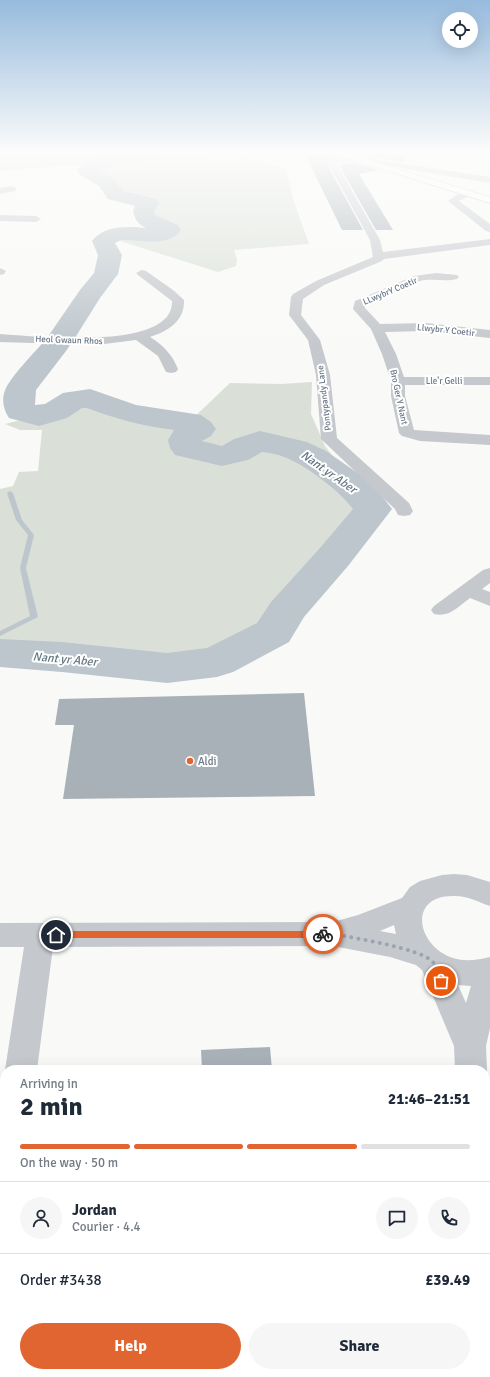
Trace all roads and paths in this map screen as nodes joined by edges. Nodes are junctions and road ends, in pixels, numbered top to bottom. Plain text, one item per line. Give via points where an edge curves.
1 (9, 218) edge
2 (363, 218) edge
3 (475, 218) edge
4 (36, 219) dead end
5 (490, 230) edge
6 (490, 242) edge
7 (380, 256) junction
8 (142, 273) dead end
9 (453, 277) dead end
10 (377, 328) junction
11 (490, 334) edge
12 (138, 336) junction
13 (2, 341) edge
14 (171, 369) dead end
15 (398, 381) junction
16 (490, 381) edge
17 (490, 440) edge
18 (404, 511) dead end
19 (490, 574) edge
20 (470, 590) junction
21 (490, 600) edge
22 (441, 610) dead end
23 (490, 895) edge
24 (412, 906) junction
25 (333, 934) junction
26 (0, 935) edge
27 (40, 935) junction
28 (430, 959) junction
29 (490, 970) edge
30 (490, 974) edge
31 (471, 1058) edge
32 (22, 1065) edge

1 - 4 street
2 - 7 street via 375,240
3 - 5 street
6 - 7 street, Pontypandy Lane
7 - 18 street, Pontypandy Lane via 320,283 298,297 295,315 314,340 323,375 329,439 403,507
8 - 12 street, Heol Gwaun Rhos via 178,300 178,312 159,330
9 - 10 street, LLwybrY Coetir via 418,278 359,304 359,309
10 - 11 street, Llwybr Y Coetir via 426,327
10 - 15 street, Bro Ger Y Nant
12 - 13 street, Heol Gwaun Rhos via 98,342
12 - 14 street via 158,348 167,358
15 - 16 street, Lle'r Gelli
15 - 17 street, Bro Ger Y Nant via 398,396 407,433
19 - 20 street
20 - 21 street
20 - 22 street
23 - 24 street via 466,885 449,884 434,887 420,895
24 - 25 street
24 - 28 street via 408,918 409,931 415,945
25 - 27 street
25 - 28 street via 390,945
26 - 27 street
27 - 32 street
28 - 29 street via 447,969 463,973
28 - 31 street
30 - 31 street

